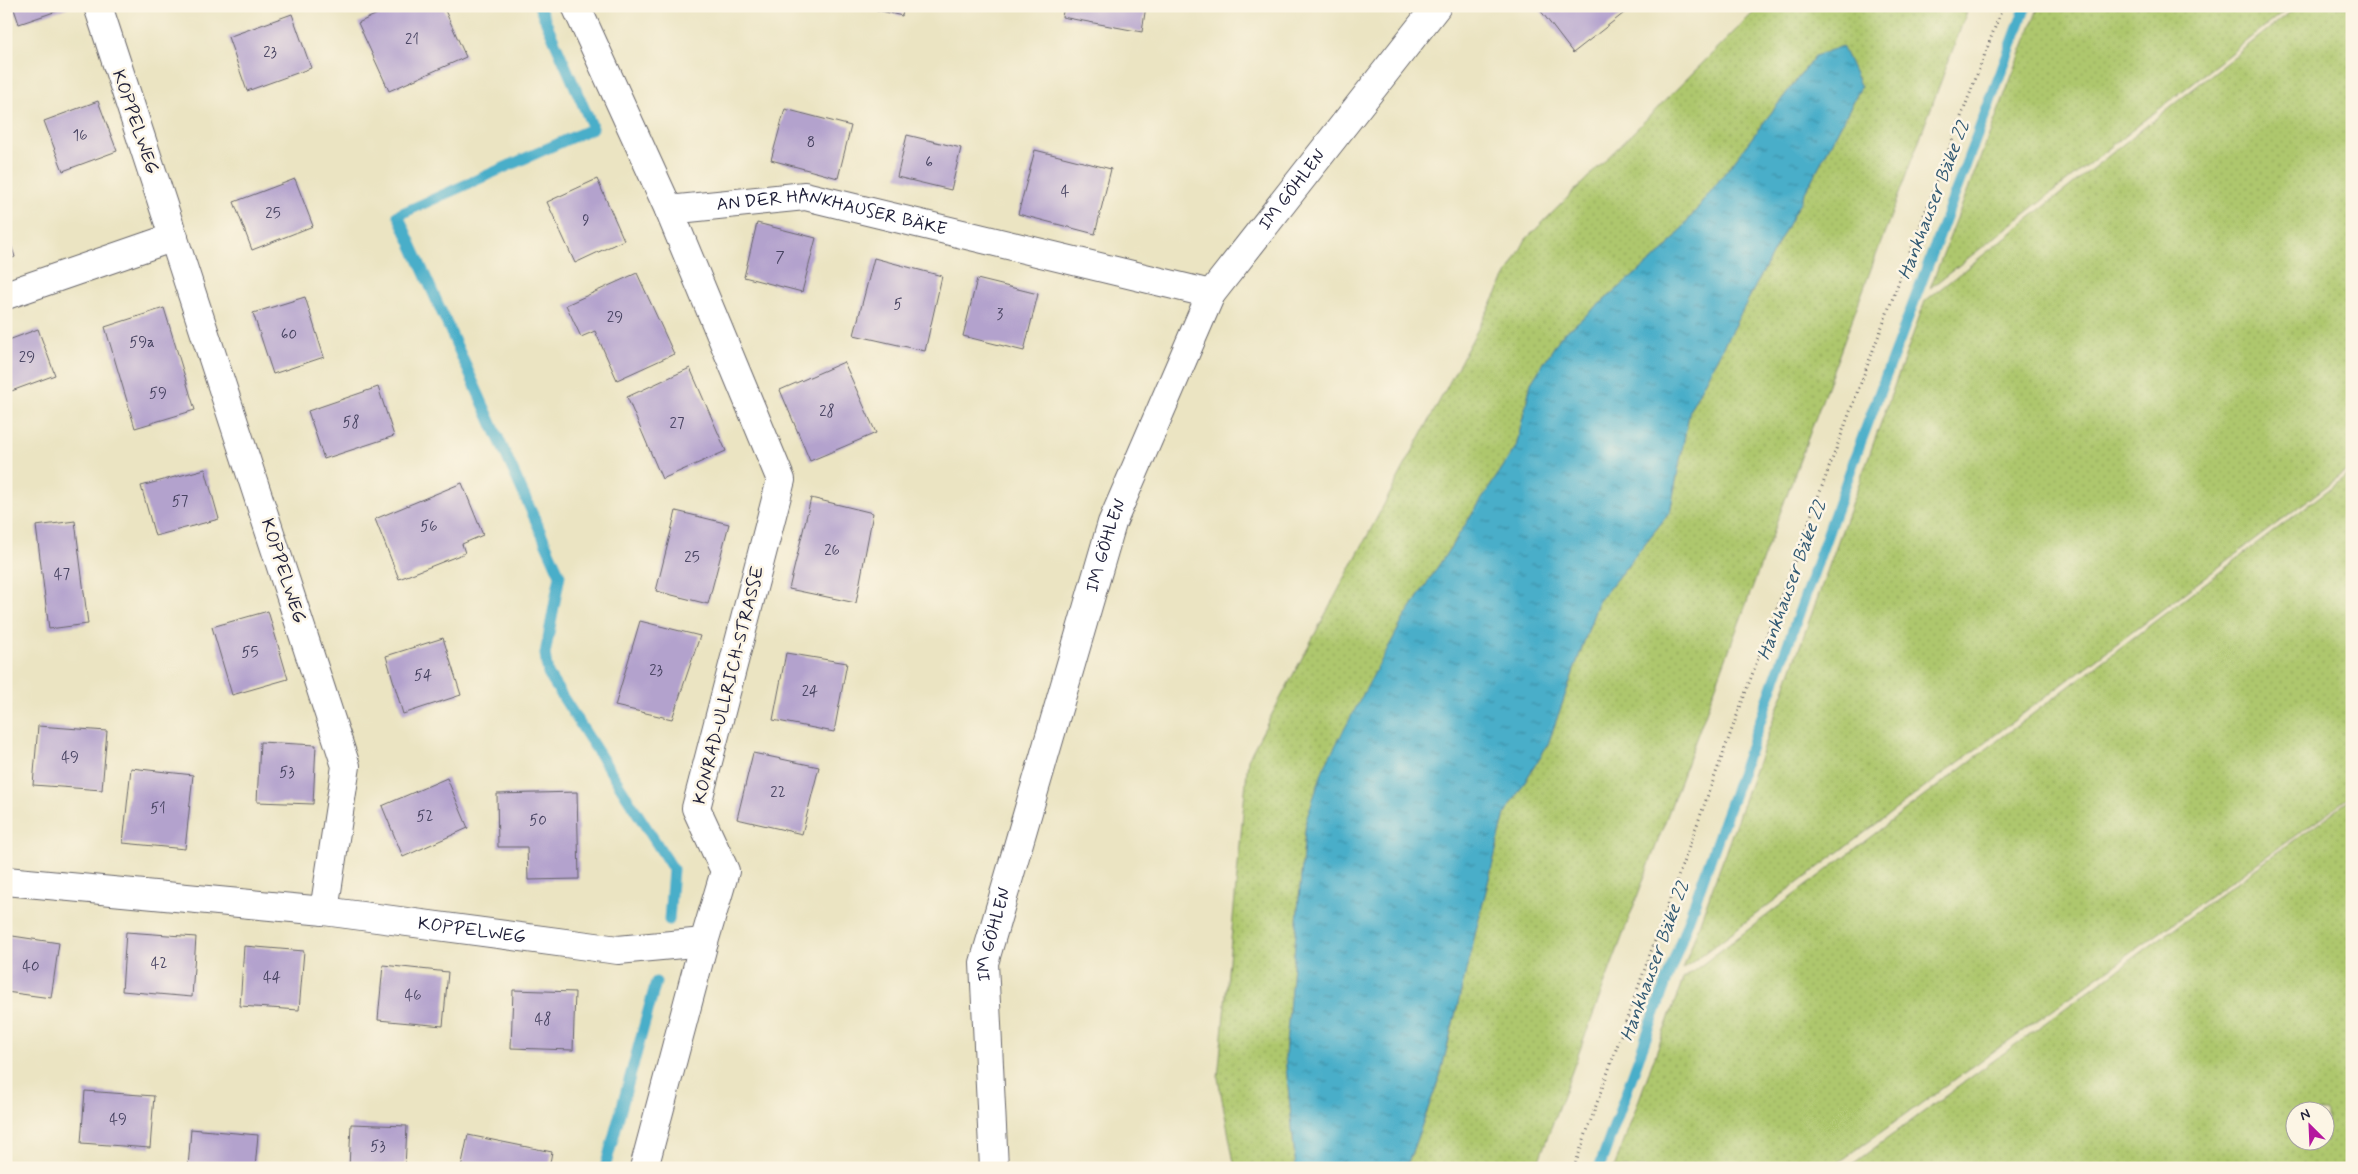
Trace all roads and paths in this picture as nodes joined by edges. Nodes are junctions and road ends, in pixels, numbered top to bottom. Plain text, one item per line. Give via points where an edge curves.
1 (98, 6) edge
2 (576, 6) edge
3 (1437, 6) edge
4 (2003, 6) edge
5 (669, 210) junction
6 (174, 237) junction
7 (1211, 294) junction
8 (6, 295) edge
9 (6, 881) edge
10 (324, 911) junction
11 (704, 942) junction
12 (644, 1168) edge
13 (994, 1168) edge
14 (1574, 1168) edge

1 - 6 street, KOPPELWEG
2 - 5 street
3 - 7 street, IM GÖHLEN
4 - 14 path via 1833,454
5 - 7 street, AN DER HANKHAUSER BÄKE via 805,196
5 - 11 street, KONRAD-ULLRICH-STRASSE via 781,480 696,808 724,871
6 - 8 street
6 - 10 street, KOPPELWEG via 346,766
7 - 13 street, IM GÖHLEN via 1112,523 984,963
9 - 10 street, KOPPELWEG
10 - 11 street, KOPPELWEG via 618,950
11 - 12 street, KONRAD-ULLRICH-STRASSE

